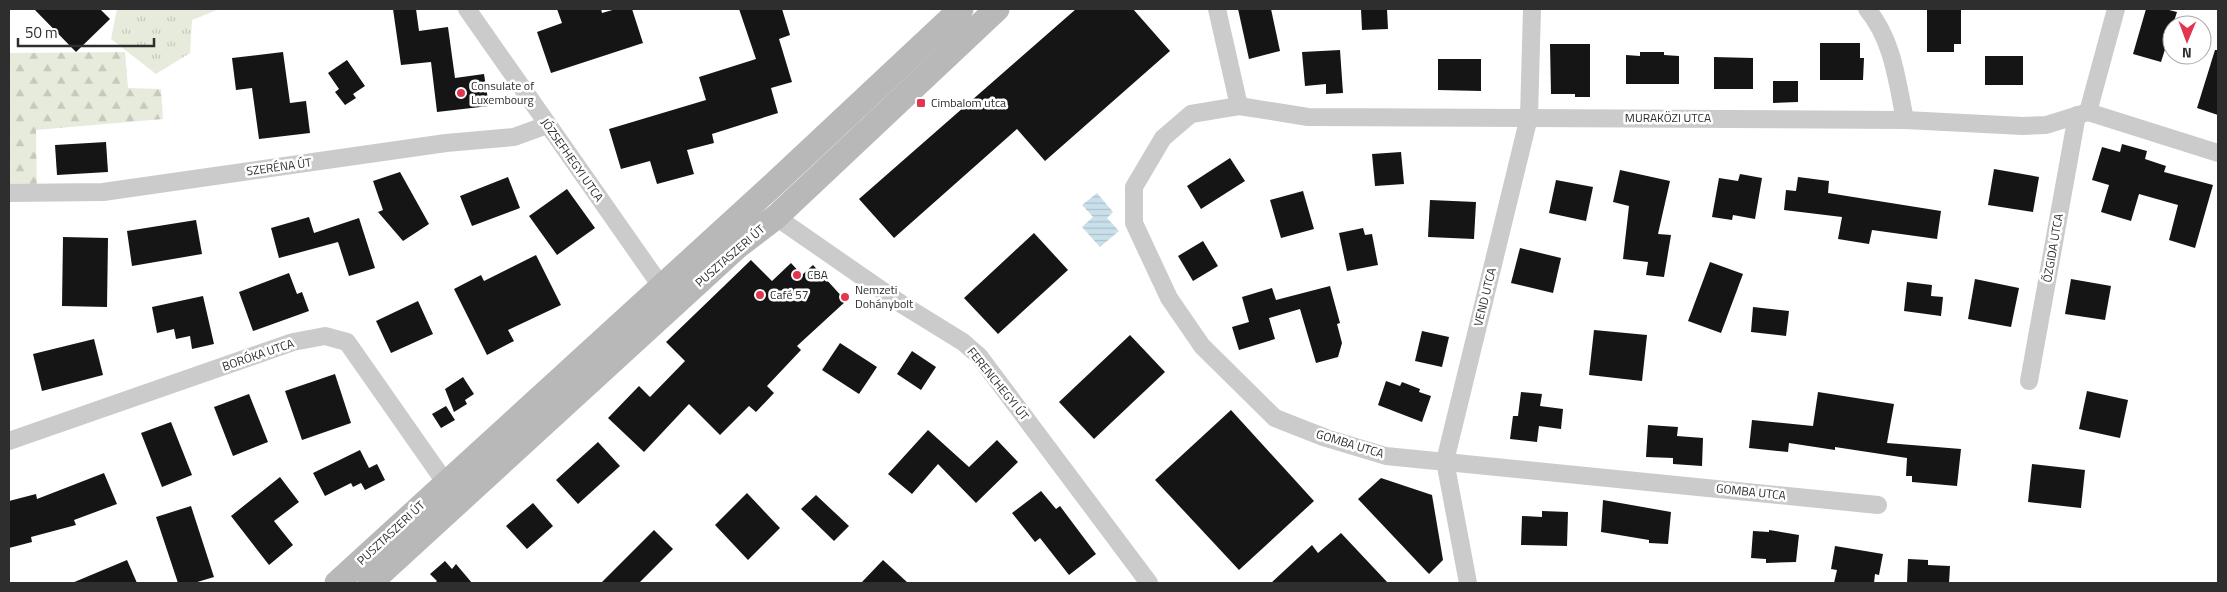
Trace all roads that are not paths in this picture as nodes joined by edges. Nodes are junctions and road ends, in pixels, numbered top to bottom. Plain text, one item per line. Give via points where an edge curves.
1 (467, 9) edge
2 (961, 9) edge
3 (1217, 9) edge
4 (1532, 9) edge
5 (1867, 9) edge
6 (2116, 9) edge
7 (984, 13) edge
8 (1239, 106) junction
9 (2083, 114) junction
10 (1528, 117) junction
11 (1905, 120) junction
12 (547, 125) junction
13 (2218, 153) edge
14 (9, 193) edge
15 (759, 197) junction
16 (776, 217) junction
17 (667, 296) junction
18 (2029, 381) dead end
19 (9, 441) edge
20 (1445, 461) junction
21 (452, 492) junction
22 (1878, 505) dead end
23 (337, 583) edge
24 (370, 583) edge
25 (1148, 583) edge
26 (1468, 583) edge

1 - 12 street, JÓZSEFHEGYI UTCA
2 - 15 street, PUSZTASZERI ÚT
3 - 8 street
4 - 10 street, VEND UTCA
5 - 11 street via 1876,19 1892,53
6 - 9 street
7 - 16 street, PUSZTASZERI ÚT
8 - 10 street, MURAKÖZI UTCA via 1308,117
8 - 20 street, GOMBA UTCA via 1191,114 1163,138 1134,187 1134,223 1169,298 1202,346 1275,418 1386,456
9 - 11 street, MURAKÖZI UTCA via 2046,125 2023,126
9 - 13 street
9 - 18 street, ŐZGIDA UTCA
10 - 11 street, MURAKÖZI UTCA
10 - 20 street, VEND UTCA
12 - 14 street, SZERÉNA ÚT via 514,137 446,143 103,192
12 - 17 street, JÓZSEFHEGYI UTCA
15 - 16 street
15 - 17 street, PUSZTASZERI ÚT
16 - 17 street, PUSZTASZERI ÚT
16 - 25 street, FERENCHEGYI ÚT via 903,305 964,342 979,356
17 - 21 street, PUSZTASZERI ÚT
19 - 21 street, BORÓKA UTCA via 293,342 325,336 348,342
20 - 22 street, GOMBA UTCA
20 - 26 street, VEND UTCA
21 - 23 street, PUSZTASZERI ÚT
21 - 24 street, PUSZTASZERI ÚT

